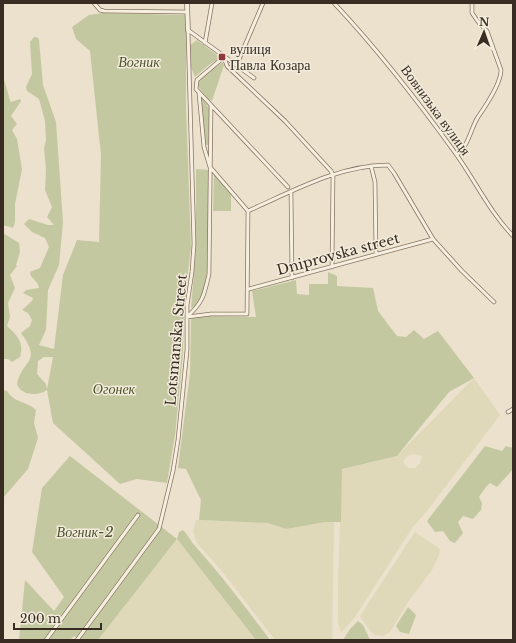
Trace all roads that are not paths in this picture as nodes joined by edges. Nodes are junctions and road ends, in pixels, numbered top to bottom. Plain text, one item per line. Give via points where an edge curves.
1 (94, 3) edge
2 (186, 3) edge
3 (212, 3) edge
4 (263, 3) edge
5 (334, 3) edge
6 (472, 3) edge
7 (187, 12) junction
8 (188, 30) junction
9 (205, 43) junction
10 (224, 57) junction
11 (236, 64) junction
12 (189, 76) junction
13 (254, 78) dead end
14 (197, 80) junction
15 (199, 93) junction
16 (211, 106) junction
17 (457, 155) junction
18 (371, 166) junction
19 (210, 167) junction
20 (332, 175) junction
21 (288, 187) dead end
22 (291, 192) junction
23 (248, 211) junction
24 (513, 236) edge
25 (434, 239) junction
26 (376, 254) junction
27 (332, 267) junction
28 (292, 278) junction
29 (249, 289) junction
30 (494, 302) dead end
31 (187, 317) junction
32 (513, 409) edge
33 (508, 412) dead end
34 (138, 515) dead end
35 (46, 640) edge
36 (77, 640) edge

1 - 7 street via 100,10 118,12
2 - 7 street, Lotsmanska Street
3 - 9 street
4 - 11 street
5 - 17 street, Вовнизька вулиця via 397,74
6 - 17 street via 474,18 487,31 501,70 499,81 486,109 478,118 468,143
7 - 8 street, Lotsmanska Street
8 - 9 street
8 - 12 street, Lotsmanska Street
9 - 10 street
10 - 11 street
10 - 14 street
10 - 20 street via 227,66 285,121 327,165
11 - 13 street
12 - 14 street
12 - 31 street, Lotsmanska Street via 194,244
14 - 15 street via 195,86
15 - 16 street
15 - 19 street via 204,147
16 - 19 street
16 - 21 street
17 - 24 street, Вовнизька вулиця via 486,202
18 - 20 street
18 - 25 street via 388,165
18 - 26 street via 375,182
19 - 23 street
19 - 31 street via 209,274 205,294 199,306
20 - 22 street
20 - 27 street
22 - 23 street
22 - 28 street
23 - 29 street
25 - 26 street, Dniprovska street
25 - 30 street
26 - 27 street, Dniprovska street
27 - 28 street, Dniprovska street
28 - 29 street, Dniprovska street
29 - 31 street via 247,314
31 - 36 street, Lotsmanska Street via 187,350 178,440 159,529
32 - 33 street
34 - 35 street

